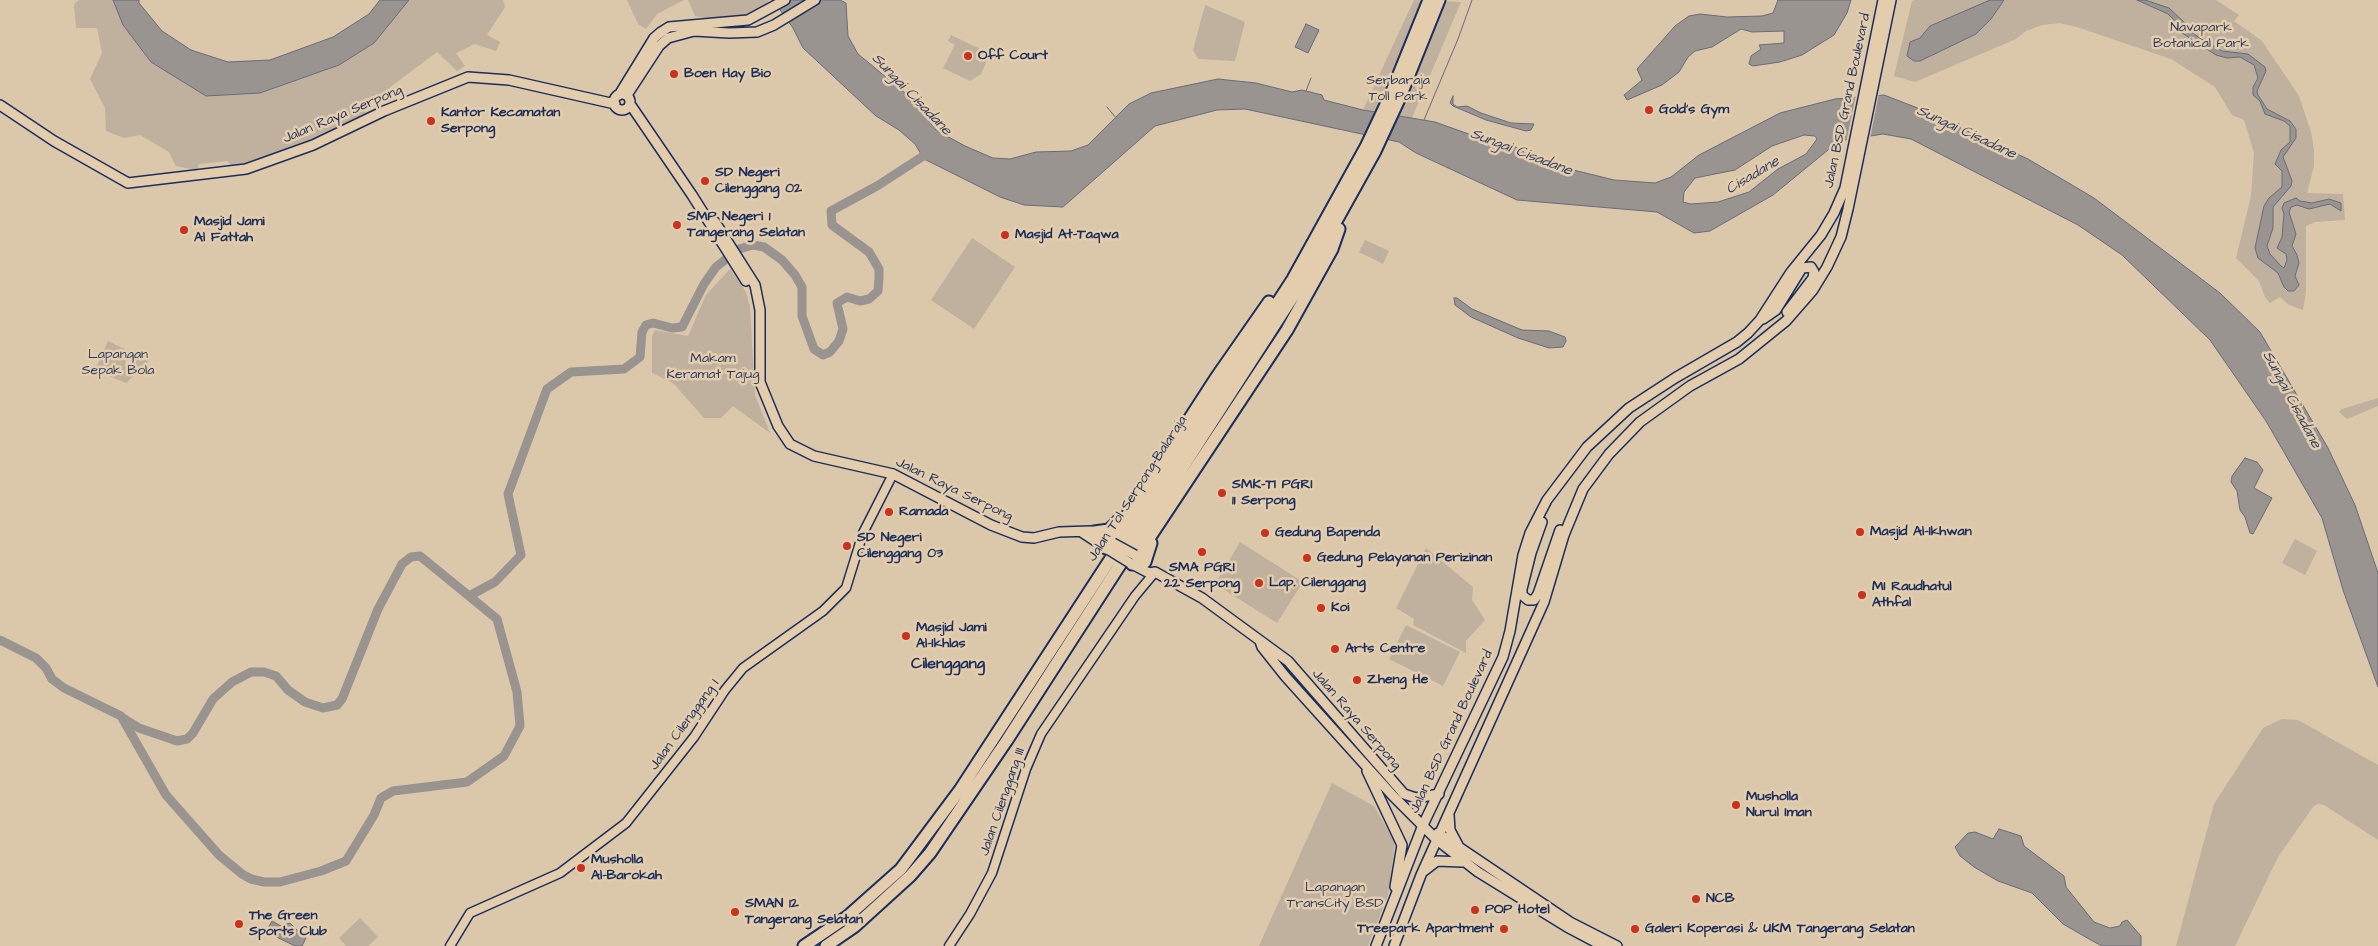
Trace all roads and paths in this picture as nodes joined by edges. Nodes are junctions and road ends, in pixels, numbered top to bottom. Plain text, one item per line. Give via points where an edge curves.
1 (786, 0) edge
2 (815, 0) edge
3 (1429, 0) edge
4 (1439, 0) edge
5 (1883, 0) edge
6 (1891, 0) edge
7 (622, 101) junction
8 (0, 106) edge
9 (1853, 168) junction
10 (1345, 198) junction
11 (1298, 282) junction
12 (1760, 320) junction
13 (1754, 346) junction
14 (893, 474) junction
15 (1566, 474) junction
16 (1583, 489) junction
17 (1140, 494) junction
18 (1088, 532) junction
19 (1110, 546) junction
20 (1136, 560) junction
21 (1155, 572) junction
22 (1260, 641) junction
23 (1288, 661) junction
24 (1278, 667) junction
25 (1363, 764) junction
26 (1439, 794) junction
27 (1449, 812) junction
28 (1425, 823) junction
29 (1438, 838) junction
30 (1461, 850) junction
31 (1465, 862) junction
32 (1421, 875) junction
33 (1390, 912) junction
34 (1609, 945) edge
35 (450, 946) edge
36 (804, 946) edge
37 (826, 946) edge
38 (949, 946) edge
39 (1376, 946) edge
40 (1394, 946) edge

1 - 7 main road via 735,23 669,27 654,38
2 - 7 main road via 757,32 694,31 668,38 659,46
3 - 10 highway, Jalan Tol Serpong–Balaraja
4 - 10 highway, Jalan Tol Serpong–Balaraja via 1400,97
5 - 9 main road, Jalan BSD Grand Boulevard
6 - 9 main road, Jalan BSD Grand Boulevard
7 - 8 main road, Jalan Raya Serpong via 595,99 509,80 468,77 384,111 313,146 246,169 128,183
7 - 14 main road, Jalan Raya Serpong via 634,113 707,216 715,222 743,271 755,284 761,342 760,382 774,418 790,444 814,456
9 - 12 main road, Jalan BSD Grand Boulevard via 1831,219
9 - 13 main road, Jalan BSD Grand Boulevard via 1842,231 1823,273 1794,313
10 - 11 highway, Jalan Tol Serpong–Balaraja
10 - 11 highway via 1332,249
11 - 17 highway via 1216,378
11 - 20 highway via 1281,338
11 - 36 highway, Jalan Tol Serpong–Balaraja via 921,845 875,894
11 - 37 highway, Jalan Tol Serpong–Balaraja via 1007,740 941,837 884,902
12 - 13 main road via 1776,310 1802,268 1812,269 1814,276 1800,297
12 - 15 main road, Jalan BSD Grand Boulevard via 1737,342 1629,408 1587,446
13 - 16 main road, Jalan BSD Grand Boulevard via 1640,422 1609,454
14 - 18 main road, Jalan Raya Serpong via 991,525 1022,537
14 - 35 street, Jalan Cilenggang I via 863,533 846,588 823,611 743,668 694,738 626,823 565,871 470,913
15 - 16 main road via 1537,534 1525,574 1524,598 1531,600 1536,597 1564,519
15 - 26 main road, Jalan BSD Grand Boulevard via 1547,500 1530,533 1522,555 1503,657
16 - 27 main road, Jalan BSD Grand Boulevard via 1564,535 1544,602
17 - 18 highway via 1114,527
17 - 19 highway
18 - 19 main road, Jalan Raya Serpong
19 - 20 main road, Jalan Raya Serpong, bridge
20 - 21 main road, Jalan Raya Serpong via 1153,567
20 - 21 main road, Jalan Raya Serpong via 1148,573
21 - 22 main road, Jalan Raya Serpong via 1202,598
21 - 38 street, Jalan Cilenggang III via 1135,596 1041,734 1026,769 992,873
22 - 23 main road, Jalan Raya Serpong
22 - 24 main road, Jalan Raya Serpong
23 - 24 main road
23 - 26 main road, Jalan Raya Serpong via 1401,792 1416,798
24 - 25 main road, Jalan Raya Serpong
25 - 28 main road, Jalan Raya Serpong
25 - 33 main road via 1402,845
26 - 28 main road, Jalan BSD Grand Boulevard
27 - 29 main road, Jalan BSD Grand Boulevard
27 - 30 main road via 1450,830
28 - 29 main road, Jalan Raya Serpong
28 - 33 main road, Jalan BSD Grand Boulevard
29 - 30 main road, Jalan Raya Serpong
29 - 31 main road, Jalan Raya Serpong
29 - 32 main road, Jalan BSD Grand Boulevard
30 - 34 main road, Jalan Raya Serpong
31 - 32 main road via 1437,861
31 - 34 main road, Jalan Raya Serpong via 1567,927
32 - 40 main road, Jalan BSD Grand Boulevard
33 - 39 main road, Jalan BSD Grand Boulevard

